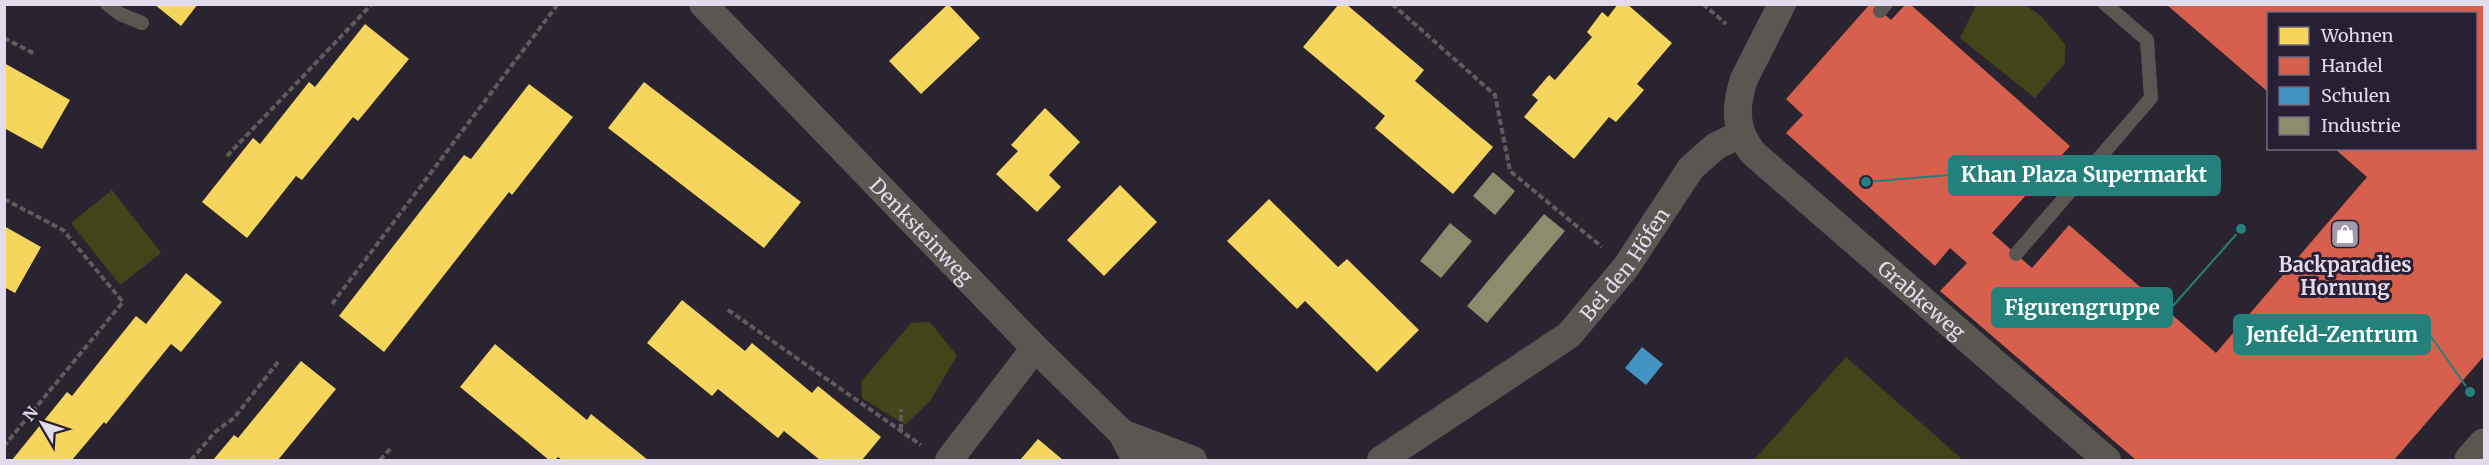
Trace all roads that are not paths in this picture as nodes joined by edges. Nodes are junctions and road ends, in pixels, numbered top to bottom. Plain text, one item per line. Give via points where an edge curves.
1 (107, 4) edge
2 (703, 4) edge
3 (2105, 4) edge
4 (1780, 6) edge
5 (142, 23) dead end
6 (1740, 134) junction
7 (2016, 254) dead end
8 (1035, 348) junction
9 (1122, 434) junction
10 (2484, 445) edge
11 (938, 454) edge
12 (1136, 460) edge
13 (1193, 460) edge
14 (1381, 460) edge
15 (2106, 460) edge
16 (2471, 460) edge

1 - 5 lane
2 - 8 street, Denksteinweg
3 - 7 lane via 2147,40 2151,98
4 - 6 street via 1742,85 1736,115
6 - 14 street, Bei den Höfen via 1707,151 1691,168 1626,267 1569,335
6 - 15 street, Grabkeweg via 1753,153 1959,324
8 - 9 street, Denksteinweg
8 - 11 street
9 - 12 street, Denksteinweg
9 - 13 street
10 - 16 main road

